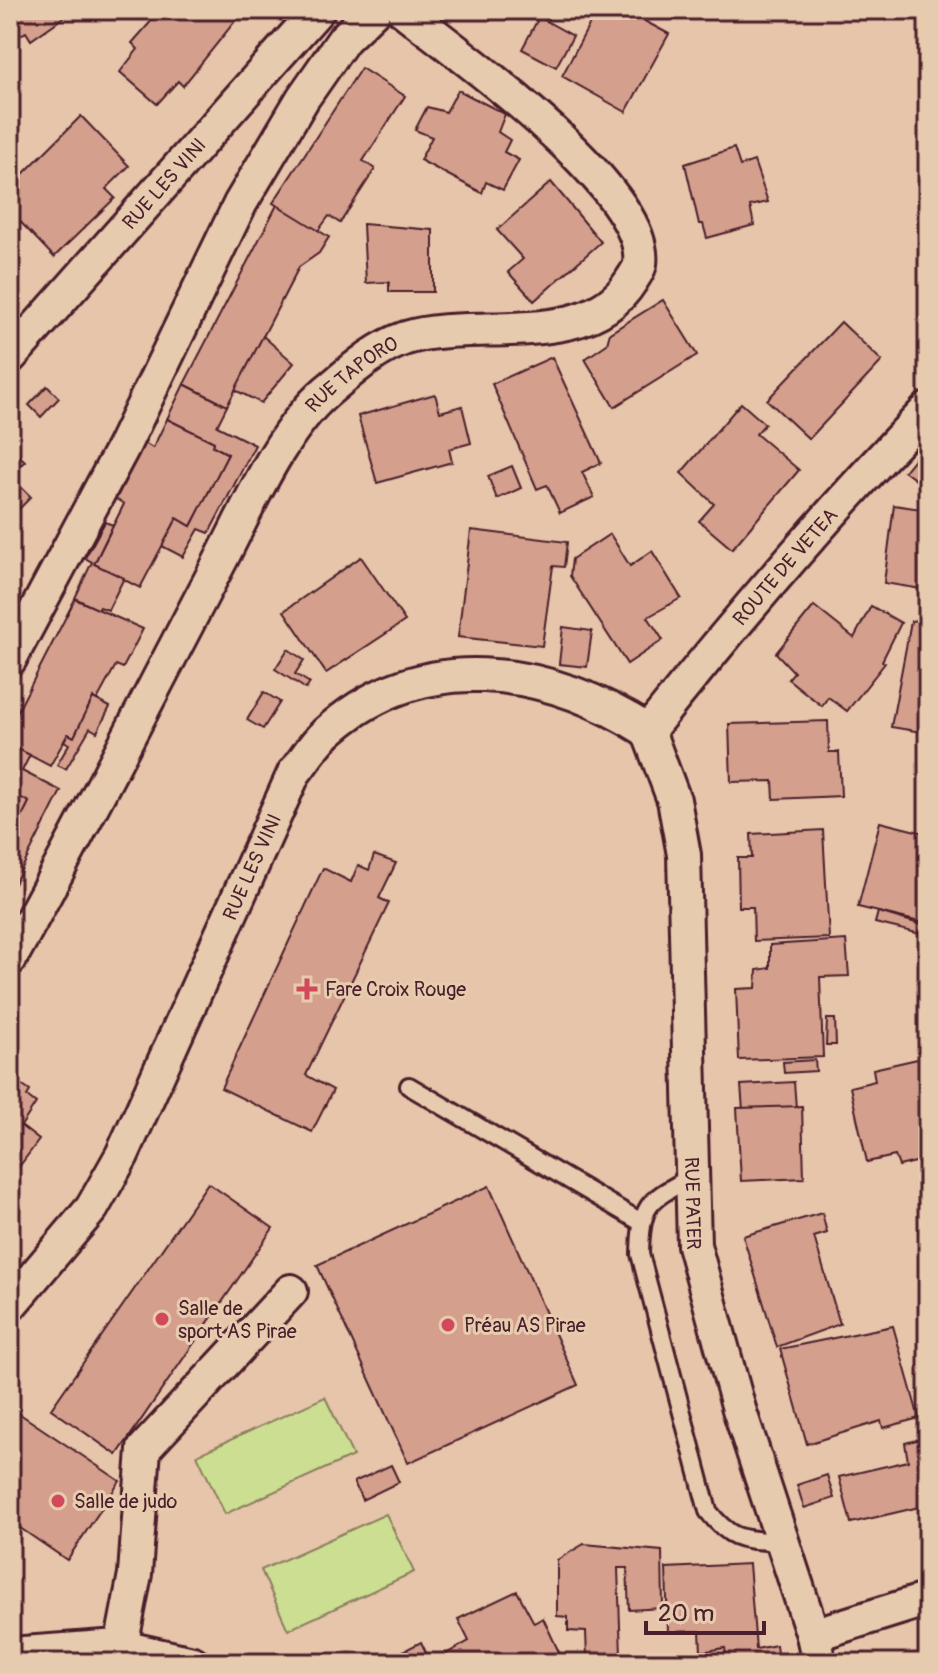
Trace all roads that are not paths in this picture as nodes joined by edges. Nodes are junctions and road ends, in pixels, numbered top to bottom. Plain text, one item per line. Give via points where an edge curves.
1 (318, 10) edge
2 (374, 10) edge
3 (403, 10) edge
4 (10, 357) edge
5 (928, 409) edge
6 (10, 659) edge
7 (648, 731) junction
8 (10, 959) edge
9 (409, 1086) dead end
10 (693, 1176) junction
11 (641, 1222) junction
12 (291, 1291) dead end
13 (10, 1305) edge
14 (781, 1542) junction
15 (928, 1599) edge
16 (121, 1647) junction
17 (816, 1649) edge
18 (10, 1654) edge
19 (193, 1663) edge

1 - 4 street, RUE LES VINI
2 - 6 street via 319,74 240,204 123,447
3 - 8 street, RUE TAPORO via 515,96 580,159 639,235 640,266 624,292 574,323 407,338 367,358 321,396 292,431 249,508
5 - 7 street, ROUTE DE VETEA via 838,502
7 - 10 street, RUE PATER via 674,800 684,855
7 - 13 street, RUE LES VINI via 620,713 566,692 515,678 457,674 422,679 385,693 323,736 294,773 122,1155 92,1208
9 - 11 lane
10 - 11 lane via 653,1198
10 - 14 street, RUE PATER via 694,1245
11 - 14 lane via 640,1254 708,1511 724,1532 738,1539
12 - 16 street via 144,1449 135,1574
14 - 17 street, RUE PATER
15 - 17 street
16 - 18 street
16 - 19 street

